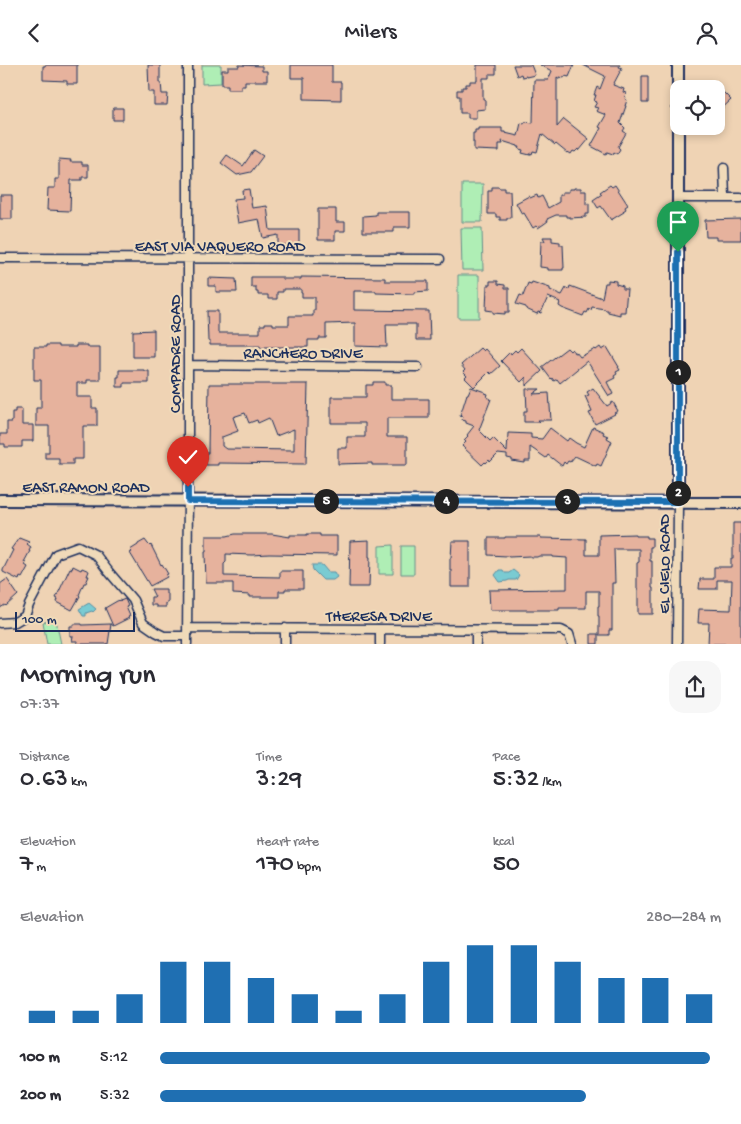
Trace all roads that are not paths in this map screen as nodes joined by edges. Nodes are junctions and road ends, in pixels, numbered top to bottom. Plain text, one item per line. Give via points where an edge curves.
1 (188, 65) edge
2 (678, 65) edge
3 (724, 168) dead end
4 (678, 198) junction
5 (724, 198) junction
6 (741, 198) edge
7 (0, 257) edge
8 (188, 258) junction
9 (440, 259) dead end
10 (188, 365) junction
11 (418, 367) dead end
12 (0, 500) edge
13 (188, 501) junction
14 (678, 502) junction
15 (741, 503) edge
16 (0, 623) edge
17 (285, 629) junction
18 (380, 629) junction
19 (476, 629) junction
20 (187, 636) edge
21 (285, 644) edge
22 (380, 644) edge
23 (476, 644) edge
24 (572, 644) edge
25 (677, 644) edge

1 - 8 street, COMPADRE ROAD
2 - 4 main road, EL CIELO ROAD
3 - 5 street
4 - 5 street
4 - 14 main road, EL CIELO ROAD
5 - 6 street
7 - 8 street, EAST VIA VAQUERO ROAD
8 - 9 street, EAST VIA VAQUERO ROAD
8 - 10 street, COMPADRE ROAD
10 - 11 street, RANCHERO DRIVE
10 - 13 street, COMPADRE ROAD
12 - 13 main road, EAST RAMON ROAD
13 - 14 main road, EAST RAMON ROAD
13 - 20 street, COMPADRE ROAD
14 - 15 main road, EAST RAMON ROAD
14 - 25 street, EL CIELO ROAD
16 - 20 street, THERESA DRIVE via 16,622 25,617 56,554 78,546 96,555 133,600 143,623 164,636
17 - 18 street, THERESA DRIVE
17 - 20 street, THERESA DRIVE
17 - 21 street
18 - 19 street, THERESA DRIVE
18 - 22 street
19 - 23 street
19 - 24 street, THERESA DRIVE via 561,629 569,635

